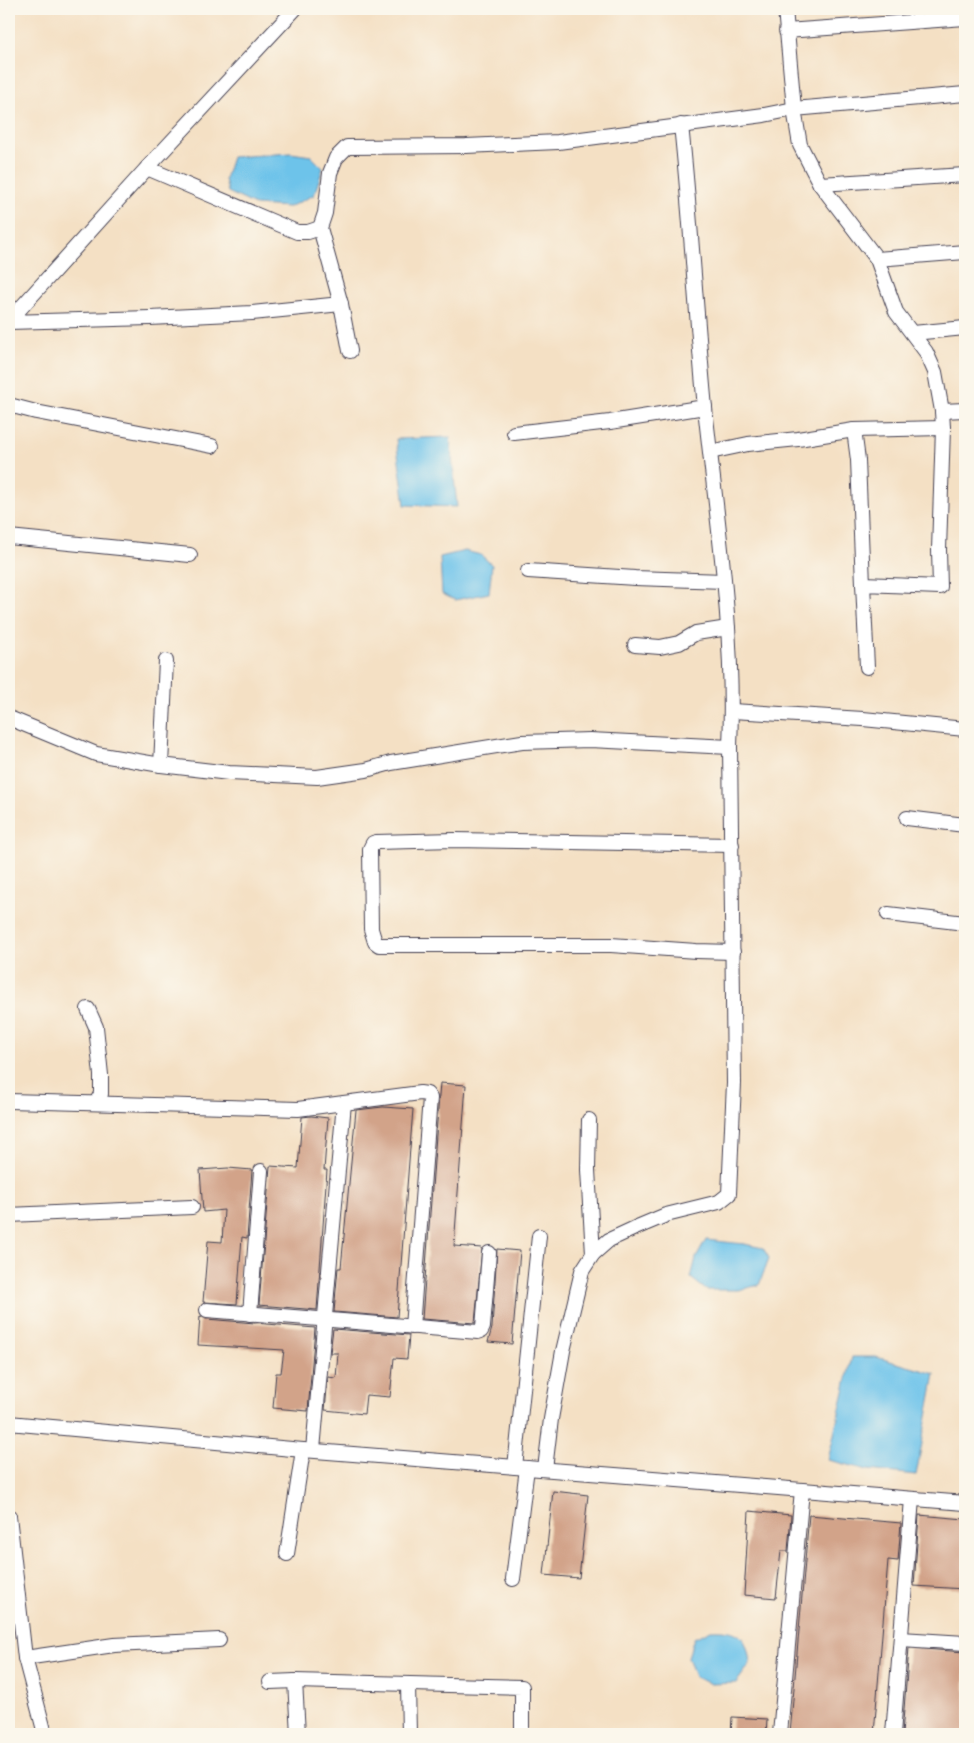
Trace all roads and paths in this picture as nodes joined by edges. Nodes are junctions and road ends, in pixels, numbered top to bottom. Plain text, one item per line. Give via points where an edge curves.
1 (294, 9) edge
2 (785, 9) edge
3 (965, 18) edge
4 (786, 31) junction
5 (965, 94) edge
6 (794, 109) junction
7 (682, 125) junction
8 (147, 168) junction
9 (965, 175) edge
10 (820, 184) junction
11 (320, 228) junction
12 (965, 252) edge
13 (877, 259) junction
14 (341, 304) junction
15 (9, 322) edge
16 (965, 328) edge
17 (913, 333) junction
18 (350, 351) dead end
19 (9, 405) edge
20 (705, 407) junction
21 (965, 410) edge
22 (942, 411) junction
23 (943, 428) junction
24 (854, 430) junction
25 (514, 433) dead end
26 (212, 446) dead end
27 (710, 452) junction
28 (9, 537) edge
29 (190, 555) dead end
30 (528, 571) dead end
31 (724, 581) junction
32 (863, 584) junction
33 (728, 628) junction
34 (635, 645) dead end
35 (166, 661) dead end
36 (867, 667) dead end
37 (732, 711) junction
38 (9, 718) edge
39 (965, 729) edge
40 (730, 747) junction
41 (161, 765) junction
42 (907, 818) dead end
43 (965, 825) edge
44 (732, 845) junction
45 (888, 914) dead end
46 (965, 923) edge
47 (733, 952) junction
48 (88, 1009) dead end
49 (9, 1102) edge
50 (344, 1102) junction
51 (96, 1103) junction
52 (589, 1120) dead end
53 (261, 1171) dead end
54 (192, 1207) dead end
55 (9, 1215) edge
56 (539, 1236) dead end
57 (489, 1253) dead end
58 (593, 1254) junction
59 (207, 1310) dead end
60 (250, 1314) junction
61 (325, 1320) junction
62 (412, 1327) junction
63 (9, 1423) edge
64 (308, 1450) junction
65 (521, 1467) junction
66 (545, 1469) junction
67 (802, 1490) junction
68 (912, 1499) junction
69 (965, 1503) edge
70 (9, 1516) edge
71 (287, 1554) dead end
72 (513, 1579) dead end
73 (901, 1639) junction
74 (219, 1640) dead end
75 (965, 1643) edge
76 (25, 1658) junction
77 (295, 1681) junction
78 (270, 1682) dead end
79 (408, 1684) junction
80 (45, 1734) edge
81 (298, 1734) edge
82 (409, 1734) edge
83 (522, 1734) edge
84 (780, 1734) edge
85 (893, 1734) edge

1 - 8 street
2 - 4 street
3 - 4 street
4 - 6 street
5 - 6 street
6 - 7 street
6 - 10 street via 800,145
7 - 11 street via 558,142 346,147 336,158 330,173
7 - 20 street
8 - 11 street via 297,232
8 - 15 street
9 - 10 street
10 - 13 street
11 - 14 street
12 - 13 street
13 - 17 street via 896,312
14 - 15 street via 252,313
14 - 18 street
16 - 17 street
17 - 22 street via 935,372
19 - 26 street
20 - 25 street
20 - 27 street
21 - 22 street
22 - 23 street
23 - 24 street
23 - 32 street via 940,587
24 - 27 street
24 - 32 street
27 - 31 street
28 - 29 street
30 - 31 street
31 - 33 street
32 - 36 street
33 - 34 street via 696,633 679,643 660,647
33 - 37 street
35 - 41 street
37 - 39 street
37 - 40 street
38 - 41 street via 96,754
40 - 41 street via 590,740 522,742 317,777 229,773
40 - 44 street
42 - 43 street
44 - 47 street
44 - 47 street via 454,840 376,842 370,849 371,929 379,945 611,945
45 - 46 street
47 - 58 street via 734,1083 729,1194 719,1202 666,1215 635,1228 608,1240
48 - 51 street via 96,1027 101,1075 102,1094
49 - 51 street
50 - 51 street via 298,1109
50 - 61 street
50 - 62 street via 420,1093 430,1098
52 - 58 street
53 - 60 street
54 - 55 street
56 - 65 street
57 - 62 street via 481,1330
58 - 66 street via 582,1271 551,1419
59 - 60 street
60 - 61 street
61 - 62 street
61 - 64 street
63 - 64 street
64 - 65 street
64 - 71 street
65 - 66 street
65 - 72 street
66 - 67 street
67 - 68 street
67 - 84 street
68 - 69 street
68 - 73 street
70 - 76 street
73 - 75 street
73 - 85 street
74 - 76 street via 114,1645
76 - 80 street
77 - 78 street
77 - 79 street
77 - 81 street
79 - 82 street
79 - 83 street via 522,1687

